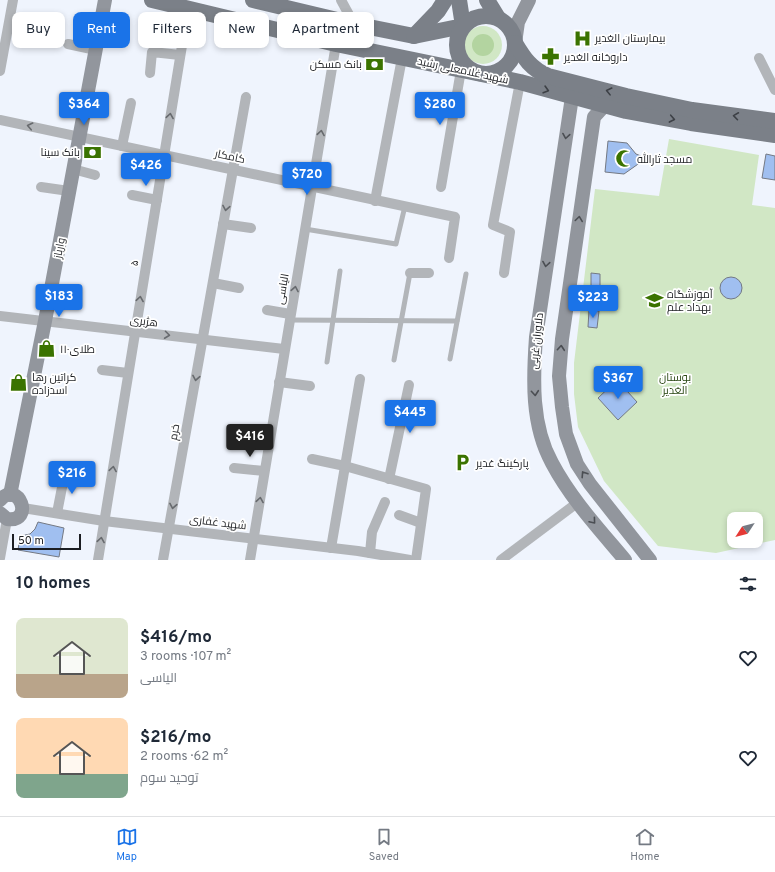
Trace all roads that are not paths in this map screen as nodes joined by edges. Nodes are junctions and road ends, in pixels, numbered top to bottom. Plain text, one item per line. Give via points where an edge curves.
1 (13, 0) edge
2 (105, 0) edge
3 (152, 0) edge
4 (253, 0) edge
5 (341, 0) edge
6 (445, 0) edge
7 (458, 0) edge
8 (487, 0) edge
9 (529, 0) edge
10 (188, 8) junction
11 (304, 12) edge
12 (348, 12) edge
13 (498, 18) junction
14 (463, 26) junction
15 (374, 28) edge
16 (277, 30) edge
17 (414, 36) junction
18 (515, 43) junction
19 (68, 44) dead end
20 (335, 48) edge
21 (355, 48) edge
22 (96, 50) junction
23 (180, 55) junction
24 (402, 58) junction
25 (759, 58) dead end
26 (461, 70) junction
27 (0, 71) edge
28 (150, 73) dead end
29 (481, 74) junction
30 (520, 82) junction
31 (775, 90) edge
32 (246, 97) dead end
33 (572, 97) junction
34 (131, 103) dead end
35 (605, 105) junction
36 (0, 120) edge
37 (775, 121) edge
38 (775, 135) edge
39 (80, 136) junction
40 (122, 146) junction
41 (164, 155) junction
42 (73, 169) junction
43 (233, 169) junction
44 (94, 175) dead end
45 (312, 186) junction
46 (41, 187) dead end
47 (441, 187) dead end
48 (69, 191) junction
49 (132, 195) dead end
50 (157, 200) junction
51 (376, 201) junction
52 (405, 206) junction
53 (223, 224) junction
54 (251, 228) dead end
55 (305, 228) junction
56 (448, 258) dead end
57 (340, 271) dead end
58 (410, 273) joint
59 (429, 273) dead end
60 (504, 273) dead end
61 (466, 274) dead end
62 (213, 283) junction
63 (239, 288) dead end
64 (267, 310) dead end
65 (0, 316) edge
66 (290, 317) junction
67 (333, 320) junction
68 (457, 320) junction
69 (45, 321) junction
70 (401, 321) junction
71 (135, 332) junction
72 (203, 340) junction
73 (284, 349) junction
74 (450, 359) dead end
75 (394, 360) dead end
76 (327, 362) dead end
77 (102, 370) dead end
78 (128, 373) junction
79 (360, 379) dead end
80 (279, 382) junction
81 (409, 385) dead end
82 (310, 386) dead end
83 (312, 459) dead end
84 (345, 466) junction
85 (234, 468) dead end
86 (264, 471) junction
87 (65, 472) dead end
88 (389, 478) junction
89 (5, 497) edge
90 (385, 502) dead end
91 (578, 503) junction
92 (22, 508) junction
93 (57, 513) junction
94 (399, 515) dead end
95 (3, 516) edge
96 (104, 521) junction
97 (421, 524) junction
98 (169, 528) junction
99 (253, 539) junction
100 (332, 548) junction
101 (370, 553) junction
102 (357, 556) edge
103 (0, 558) edge
104 (98, 560) edge
105 (163, 560) edge
106 (250, 560) edge
107 (410, 560) edge
108 (416, 560) edge
109 (501, 560) edge
110 (625, 560) edge
111 (650, 560) edge

1 - 27 street
2 - 22 main road, وارباز
3 - 10 main road, شهید غلامعلی رشید
4 - 11 main road
5 - 12 street
6 - 17 main road
7 - 14 main road
8 - 13 main road
9 - 18 main road via 518,22
10 - 16 main road, شهید غلامعلی رشید
10 - 23 street, ۵
13 - 14 main road via 476,17
13 - 18 main road via 510,29
14 - 17 main road
14 - 29 main road via 457,40 458,55 467,68
15 - 17 main road
18 - 29 main road via 513,56 506,67 490,74
37 -> 18 main road via 692,110 548,76 530,66
19 - 22 street
45 -> 20 street, الیاسی
21 - 24 main road, شهید غلامعلی رشید
22 - 39 main road, وارباز
23 - 28 street via 152,52
41 -> 23 street, ۵
24 - 26 main road, شهید غلامعلی رشید
24 - 51 street
25 - 31 street
26 - 29 main road, شهید غلامعلی رشید
26 - 47 street
29 - 30 main road, شهید غلامعلی رشید
30 -> 33 main road, شهید غلامعلی رشید
30 - 60 street via 493,225 510,232
32 - 43 street, خرم
33 - 35 main road, شهید غلامعلی رشید
33 -> 91 main road, دلاوران غربی via 542,292 533,374 540,433 551,462
34 - 40 street
35 -> 38 main road, شهید غلامعلی رشید via 691,123
111 -> 35 main road via 577,464 566,434 562,407 559,376 568,293 594,117
39 -> 36 street, کامکار
39 - 40 street, کامکار
39 - 42 main road, وارباز
40 - 41 street, کامکار
41 - 43 street, کامکار
41 - 50 street, ۵
42 - 44 street
42 - 48 main road, وارباز
43 - 45 street, کامکار
43 -> 53 street, خرم
45 - 51 street, کامکار
45 - 55 street, الیاسی
46 - 48 street
48 - 69 main road, وارباز
49 - 50 street
71 -> 50 street, ۵
51 - 52 street, کامکار
52 - 55 lane via 396,244
52 - 56 street, کامکار via 455,217
53 - 54 street
53 - 62 street, خرم
66 -> 55 street, الیاسی
57 - 67 lane
58 - 59 street
58 - 70 lane
61 - 68 lane
62 - 63 street
62 - 72 street, خرم
64 - 66 street
65 - 69 street, هژبری
66 - 67 lane
66 - 73 street, الیاسی
67 - 70 lane
67 - 76 lane
68 - 70 lane
68 - 74 lane
69 - 71 street, هژبری
69 - 89 main road, وارباز
70 - 75 lane
71 -> 72 street, هژبری
71 - 78 street, ۵
72 - 73 street, هژبری
72 -> 98 street, خرم
73 - 80 street, الیاسی
77 - 78 street
96 -> 78 street, ۵
79 - 84 street
80 - 82 street
80 - 86 street, الیاسی
81 - 88 street
83 - 84 street
84 - 88 street
84 - 100 street
85 - 86 street
99 -> 86 street, الیاسی
87 - 93 street
88 - 97 street via 426,489
89 - 92 main road via 20,500
90 - 101 street via 372,532
91 - 109 street
91 -> 110 main road, دلاوران غربی
92 - 93 street, شهید غفاری
92 - 95 main road via 17,517
93 - 96 street, شهید غفاری
94 - 97 street
95 - 103 street
96 - 98 street, شهید غفاری
104 -> 96 street, ۵
97 - 108 street
98 - 99 street, شهید غفاری
98 - 105 street, خرم
99 - 100 street, شهید غفاری
99 - 106 street, الیاسی
100 - 102 street, شهید غفاری
101 - 102 street, شهید غفاری
101 - 107 street, شهید غفاری

